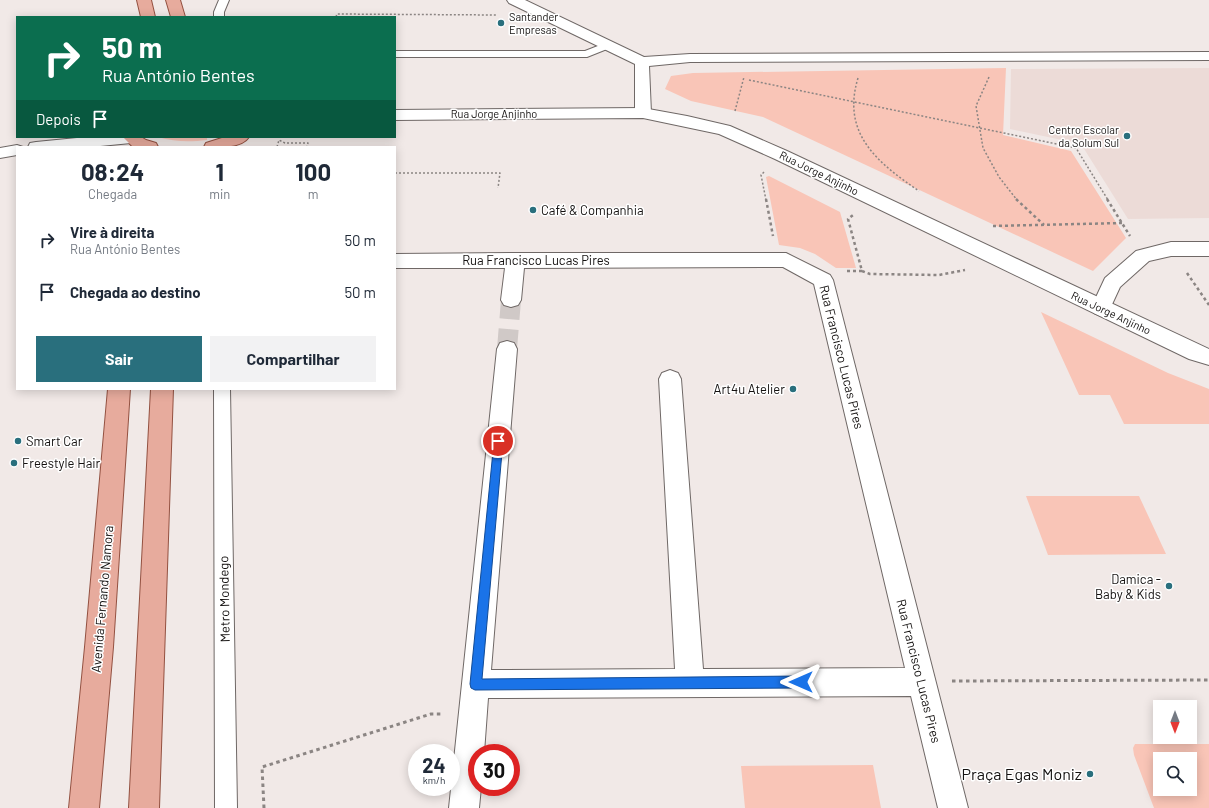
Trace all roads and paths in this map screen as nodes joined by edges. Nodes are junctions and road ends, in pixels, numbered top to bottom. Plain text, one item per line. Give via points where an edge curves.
1 (144, 0) edge
2 (173, 0) edge
3 (224, 0) edge
4 (514, 0) edge
5 (503, 15) dead end
6 (148, 16) edge
7 (178, 16) edge
8 (219, 16) edge
9 (336, 16) edge
10 (608, 45) junction
11 (396, 54) edge
12 (1209, 56) edge
13 (642, 62) junction
14 (992, 71) dead end
15 (745, 72) dead end
16 (859, 76) dead end
17 (736, 77) dead end
18 (744, 79) junction
19 (854, 102) junction
20 (396, 114) edge
21 (643, 114) junction
22 (735, 114) dead end
23 (979, 128) junction
24 (16, 137) edge
25 (238, 138) edge
26 (0, 139) edge
27 (138, 142) edge
28 (219, 144) edge
29 (56, 146) edge
30 (277, 146) edge
31 (307, 146) edge
32 (16, 150) edge
33 (0, 153) edge
34 (766, 171) dead end
35 (396, 173) edge
36 (498, 188) dead end
37 (919, 192) dead end
38 (853, 214) dead end
39 (1122, 223) junction
40 (1044, 225) junction
41 (993, 226) dead end
42 (1133, 239) dead end
43 (1209, 249) edge
44 (515, 260) junction
45 (778, 260) junction
46 (396, 261) edge
47 (967, 270) dead end
48 (862, 271) junction
49 (1180, 273) dead end
50 (823, 280) junction
51 (511, 300) tunnel mouth
52 (1209, 306) edge
53 (1101, 308) junction
54 (507, 349) tunnel mouth
55 (1209, 357) edge
56 (670, 379) dead end
57 (119, 390) edge
58 (162, 390) edge
59 (222, 390) edge
60 (1209, 680) edge
61 (922, 682) junction
62 (690, 683) junction
63 (475, 684) junction
64 (473, 713) junction
65 (84, 808) edge
66 (144, 808) edge
67 (226, 808) edge
68 (264, 808) edge
69 (464, 808) edge
70 (953, 808) edge

1 - 6 main road
2 - 7 main road
3 - 8 lane
4 - 10 street
5 - 9 path
10 - 11 lane via 587,54
10 - 13 street
12 - 13 street via 690,58
13 - 21 street
14 - 23 path via 976,106
15 - 18 path
16 - 19 path
17 - 18 path
18 - 19 path
18 - 22 path
19 - 23 path
19 - 37 path via 855,119 862,140 880,162
20 - 21 street, Rua Jorge Anjinho
21 - 53 street, Rua Jorge Anjinho via 724,130
23 - 39 path via 1076,148
23 - 40 path via 983,148 999,177 1016,199
24 - 26 street
25 - 28 main road
27 - 29 street
30 - 31 path via 279,140 285,143 308,143
32 - 33 street
34 - 45 path via 761,175
35 - 36 path via 500,173
38 - 48 path via 848,219
39 - 40 path
39 - 42 path
40 - 41 path
43 - 53 street via 1171,249 1143,256 1112,283
44 - 45 street, Rua Francisco Lucas Pires
44 - 46 street, Rua Francisco Lucas Pires
44 - 51 street
45 - 50 street, Rua Francisco Lucas Pires via 786,260
47 - 48 path via 939,275 870,274
48 - 50 path via 833,271
49 - 52 path via 1187,273
50 - 61 street, Rua Francisco Lucas Pires
53 - 55 street, Rua Jorge Anjinho
54 - 63 street
56 - 62 street
57 - 65 main road, Avenida Fernando Namora
58 - 66 main road
59 - 67 lane, Metro Mondego
60 - 61 path
61 - 62 street
61 - 70 street, Rua Francisco Lucas Pires
62 - 63 street
63 - 64 street
64 - 68 path via 431,714 262,767
64 - 69 street

